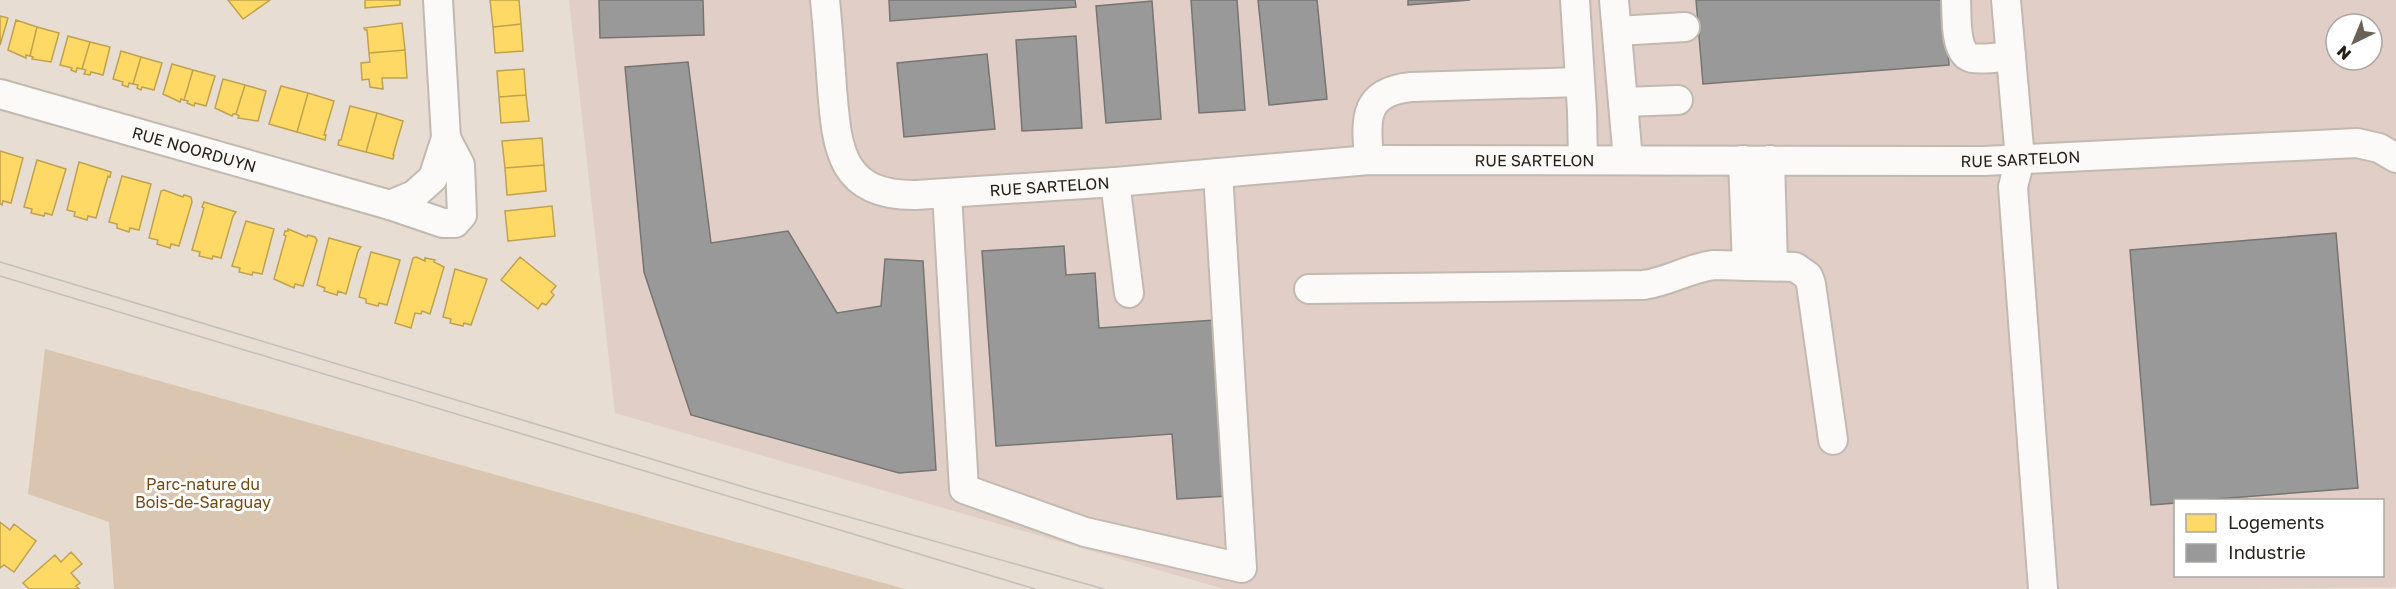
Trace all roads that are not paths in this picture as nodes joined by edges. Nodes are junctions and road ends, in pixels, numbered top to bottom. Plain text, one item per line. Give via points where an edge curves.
1 (438, 0) edge
2 (825, 0) edge
3 (1575, 0) edge
4 (1614, 0) edge
5 (1956, 0) edge
6 (2006, 0) edge
7 (1685, 27) dead end
8 (1617, 31) junction
9 (2011, 56) junction
10 (1580, 82) junction
11 (0, 94) edge
12 (1678, 100) dead end
13 (1623, 102) junction
14 (446, 138) junction
15 (2396, 158) edge
16 (2020, 159) junction
17 (1369, 160) junction
18 (1583, 160) junction
19 (1628, 160) junction
20 (1757, 160) junction
21 (1218, 173) junction
22 (1115, 182) junction
23 (947, 193) junction
24 (390, 205) junction
25 (1760, 265) junction
26 (1309, 289) dead end
27 (1129, 292) dead end
28 (1833, 440) dead end
29 (2043, 589) edge

1 - 14 street, RUE NOORDUYN
2 - 23 street, RUE SARTELON via 835,131 846,164 864,183 882,192
3 - 10 street
4 - 8 street
5 - 9 street via 1959,43 1964,53 1972,58
6 - 9 street
7 - 8 street
8 - 13 street
9 - 16 street
10 - 17 street via 1411,87 1388,92 1371,106 1367,115
10 - 18 street
11 - 24 street, RUE NOORDUYN
12 - 13 street
13 - 19 street
14 - 24 street, RUE NOORDUYN via 433,178 414,195
14 - 24 street, RUE NOORDUYN via 460,165 462,215 455,224 443,224
15 - 16 street, RUE SARTELON via 2379,147 2357,143
16 - 20 street, RUE SARTELON
16 - 29 street via 2013,187
17 - 18 street, RUE SARTELON
17 - 21 street, RUE SARTELON
18 - 19 street, RUE SARTELON
19 - 20 street, RUE SARTELON
20 - 25 street
21 - 22 street, RUE SARTELON
21 - 23 street via 1242,568 1085,532 964,489
22 - 23 street, RUE SARTELON
22 - 27 street
25 - 26 street via 1701,266 1661,283 1643,285
25 - 28 street via 1795,267 1808,276

